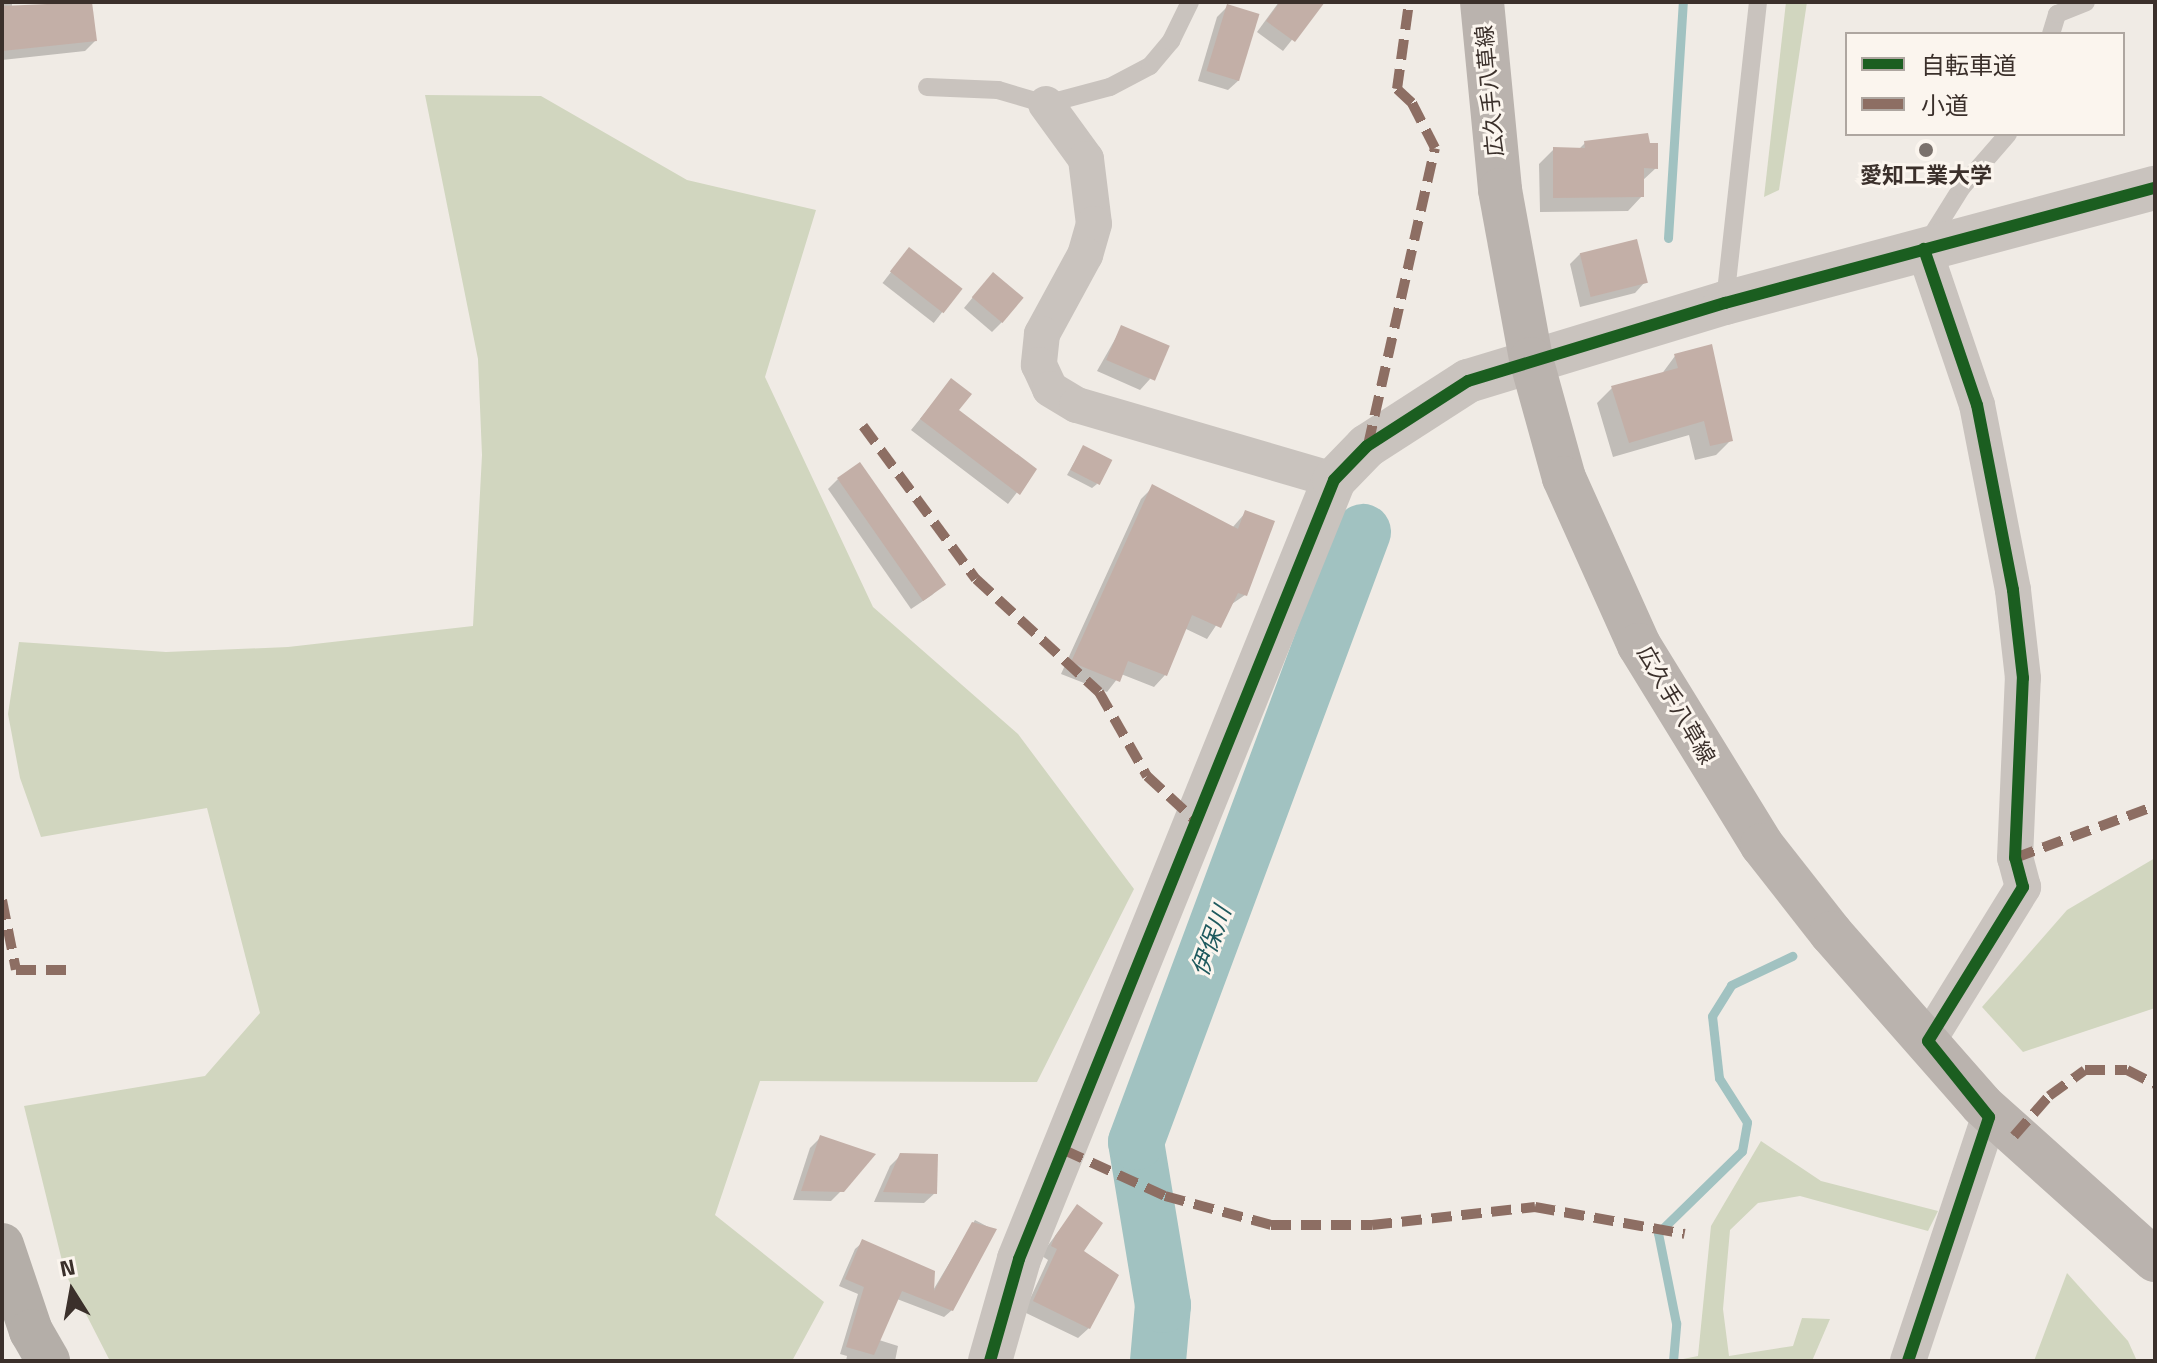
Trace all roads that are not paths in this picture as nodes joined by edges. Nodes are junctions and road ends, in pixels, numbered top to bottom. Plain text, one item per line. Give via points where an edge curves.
1 (1190, 2) edge
2 (1482, 2) edge
3 (1758, 2) edge
4 (2086, 2) edge
5 (2052, 32) edge
6 (927, 87) dead end
7 (1046, 104) junction
8 (2006, 136) edge
9 (2155, 188) edge
10 (1924, 249) junction
11 (1725, 303) junction
12 (1531, 359) junction
13 (1334, 480) junction
14 (1928, 1041) junction
15 (2, 1245) edge
16 (2155, 1260) edge
17 (48, 1361) edge
18 (990, 1361) edge
19 (1908, 1361) edge

1 - 7 lane via 1150,66 1110,87
2 - 12 main road, 広久手八草線 via 1500,190
3 - 11 lane
4 - 5 lane via 2057,14
6 - 7 lane via 998,90
7 - 13 street via 1086,159 1094,224 1085,255 1042,334 1039,365 1050,389 1077,405
8 - 10 lane via 1962,187
9 - 10 street
10 - 11 street
10 - 14 street via 1977,405 1994,480 2023,678 2015,858 2023,887
11 - 12 street
12 - 13 street via 1468,381 1367,446
12 - 14 main road, 広久手八草線 via 1564,478 1647,658 1762,845 1831,933
13 - 18 street via 1019,1259
14 - 16 main road, 広久手八草線 via 2003,1125
14 - 19 street via 1989,1117
15 - 17 highway via 31,1331

